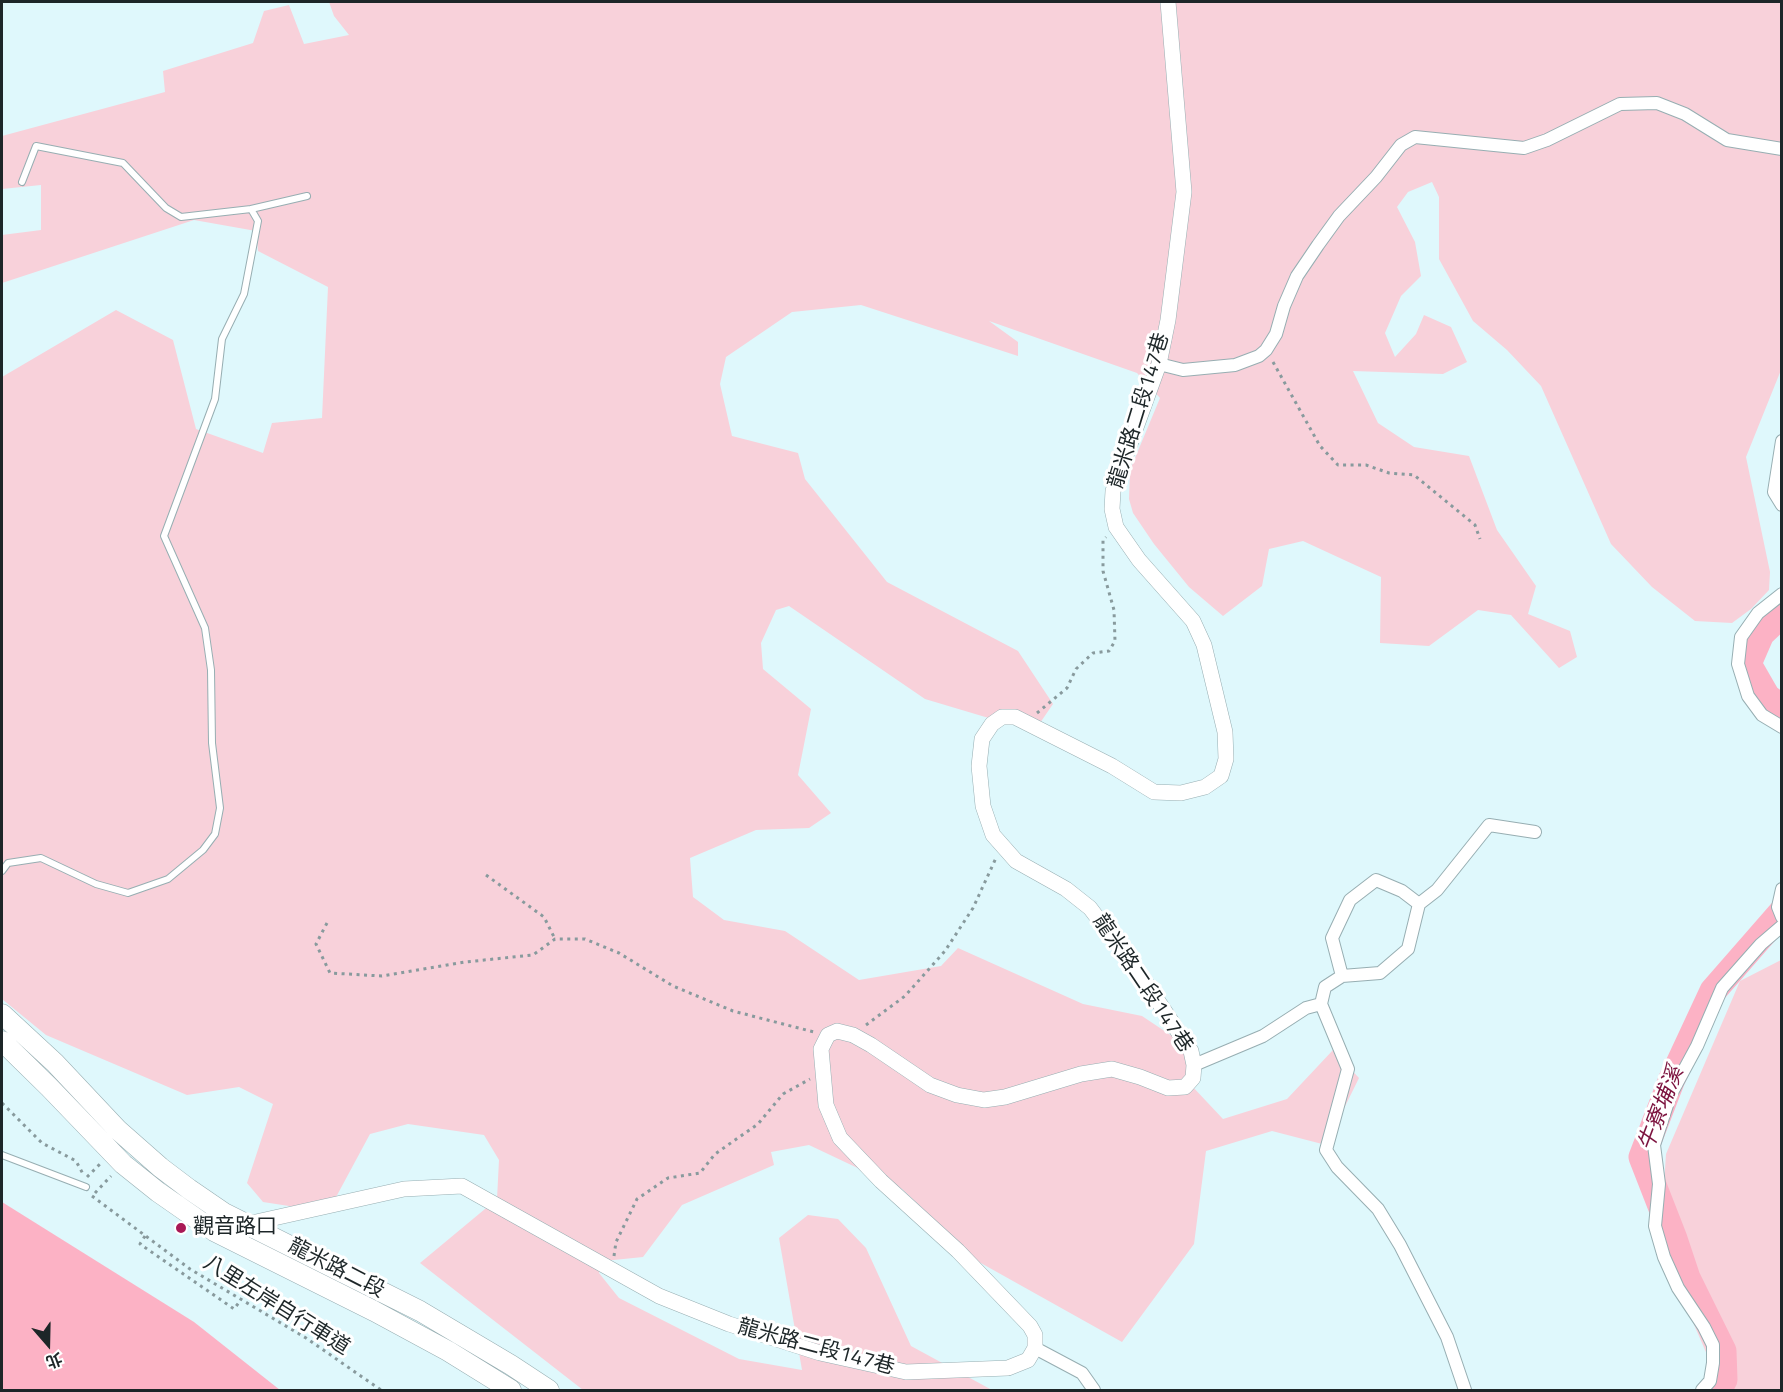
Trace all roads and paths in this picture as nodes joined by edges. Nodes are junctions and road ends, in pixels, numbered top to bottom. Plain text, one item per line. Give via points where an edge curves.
1 (1168, 2) edge
2 (1782, 148) edge
3 (22, 182) dead end
4 (307, 196) dead end
5 (251, 209) junction
6 (1266, 350) junction
7 (1159, 364) junction
8 (1782, 441) edge
9 (1782, 506) edge
10 (1116, 527) junction
11 (1480, 539) dead end
12 (1782, 594) edge
13 (1026, 723) junction
14 (1782, 727) edge
15 (1535, 832) dead end
16 (1001, 845) junction
17 (2, 871) edge
18 (486, 875) dead end
19 (1782, 889) edge
20 (1419, 904) junction
21 (1780, 912) edge
22 (327, 922) dead end
23 (1782, 926) edge
24 (555, 939) junction
25 (1342, 976) junction
26 (1321, 1004) junction
27 (2, 1014) edge
28 (828, 1035) junction
29 (853, 1035) junction
30 (2, 1041) edge
31 (1194, 1065) junction
32 (822, 1073) junction
33 (2, 1103) edge
34 (2, 1155) edge
35 (123, 1164) junction
36 (86, 1187) junction
37 (92, 1196) junction
38 (247, 1224) junction
39 (145, 1236) junction
40 (236, 1243) junction
41 (612, 1271) junction
42 (240, 1301) junction
43 (1035, 1348) junction
44 (381, 1390) edge
45 (511, 1390) edge
46 (549, 1390) edge
47 (1094, 1390) edge
48 (1465, 1390) edge
49 (1702, 1390) edge

1 - 7 street, 龍米路二段147巷 via 1184,192
2 - 6 street via 1727,140 1685,114 1657,103 1620,104 1524,148 1415,137 1401,145 1338,216 1297,276 1276,334
3 - 5 lane via 36,146 123,163 166,208 181,217
4 - 5 lane
5 - 17 lane via 258,221 244,294 222,339 215,399 164,536 205,628 220,808 214,834 203,850 168,879 128,893 96,884 41,858 8,863
6 - 7 street via 1235,365 1183,370
6 - 11 path via 1320,446 1338,465 1366,465 1389,473 1414,475 1475,525
7 - 10 street, 龍米路二段147巷 via 1113,491
8 - 9 street via 1774,492
10 - 13 path via 1103,540 1102,550 1102,571 1114,610 1115,640 1109,651 1093,653 1076,669 1067,688
10 - 13 street, 龍米路二段147巷 via 1139,560 1193,621 1204,645 1225,732 1226,759 1221,776 1205,787 1181,793 1154,792
12 - 14 street via 1758,613 1742,637 1738,664 1748,696 1762,715
13 - 16 street, 龍米路二段147巷 via 1015,717 1002,717 982,740 979,766 983,806 993,835
15 - 20 street via 1489,825 1437,890
16 - 29 path via 973,908 945,951 904,996
16 - 31 street, 龍米路二段147巷 via 1016,861 1066,888 1090,908 1178,1030 1191,1051
18 - 24 path via 544,917
19 - 21 street
20 - 25 street via 1408,950 1380,973
20 - 25 street via 1402,891 1376,880 1350,900 1332,938
22 - 24 path via 316,944 330,973 382,976 533,955
23 - 49 street via 1722,988 1670,1096 1654,1145 1659,1184 1655,1226 1664,1257 1713,1345 1710,1381
24 - 28 path via 585,939 619,953 673,986 733,1011
25 - 26 street via 1325,987
26 - 31 street via 1306,1008 1263,1036
26 - 48 street via 1348,1069 1326,1150 1378,1209 1400,1245 1447,1337
27 - 38 main road, 龍米路二段 via 160,1167 224,1213
28 - 29 street, 龍米路二段147巷 via 837,1031
28 - 32 street via 821,1049
29 - 31 street, 龍米路二段147巷 via 930,1085 984,1100 1112,1069 1168,1088 1185,1087 1193,1078
30 - 35 main road, 龍米路二段
32 - 41 path via 783,1094 758,1125 715,1154 700,1173 668,1178 637,1198 616,1242
32 - 43 street via 826,1105 840,1138 1017,1311 1035,1335
33 - 36 path, 八里左岸自行車道 via 42,1143 76,1161
34 - 36 lane
35 - 37 path
35 - 40 main road, 龍米路二段 via 214,1232
36 - 37 path, 八里左岸自行車道
37 - 39 path, 八里左岸自行車道
38 - 40 street
38 - 41 street, 龍米路二段147巷 via 404,1189 462,1186
38 - 46 main road, 龍米路二段 via 420,1311
39 - 42 path, 八里左岸自行車道
39 - 42 path via 140,1244 234,1309
40 - 45 main road, 龍米路二段 via 392,1321
41 - 43 street, 龍米路二段147巷 via 659,1296 729,1324 820,1353 906,1372 1008,1368 1028,1360
42 - 44 path, 八里左岸自行車道 via 306,1338
43 - 47 street via 1082,1373

